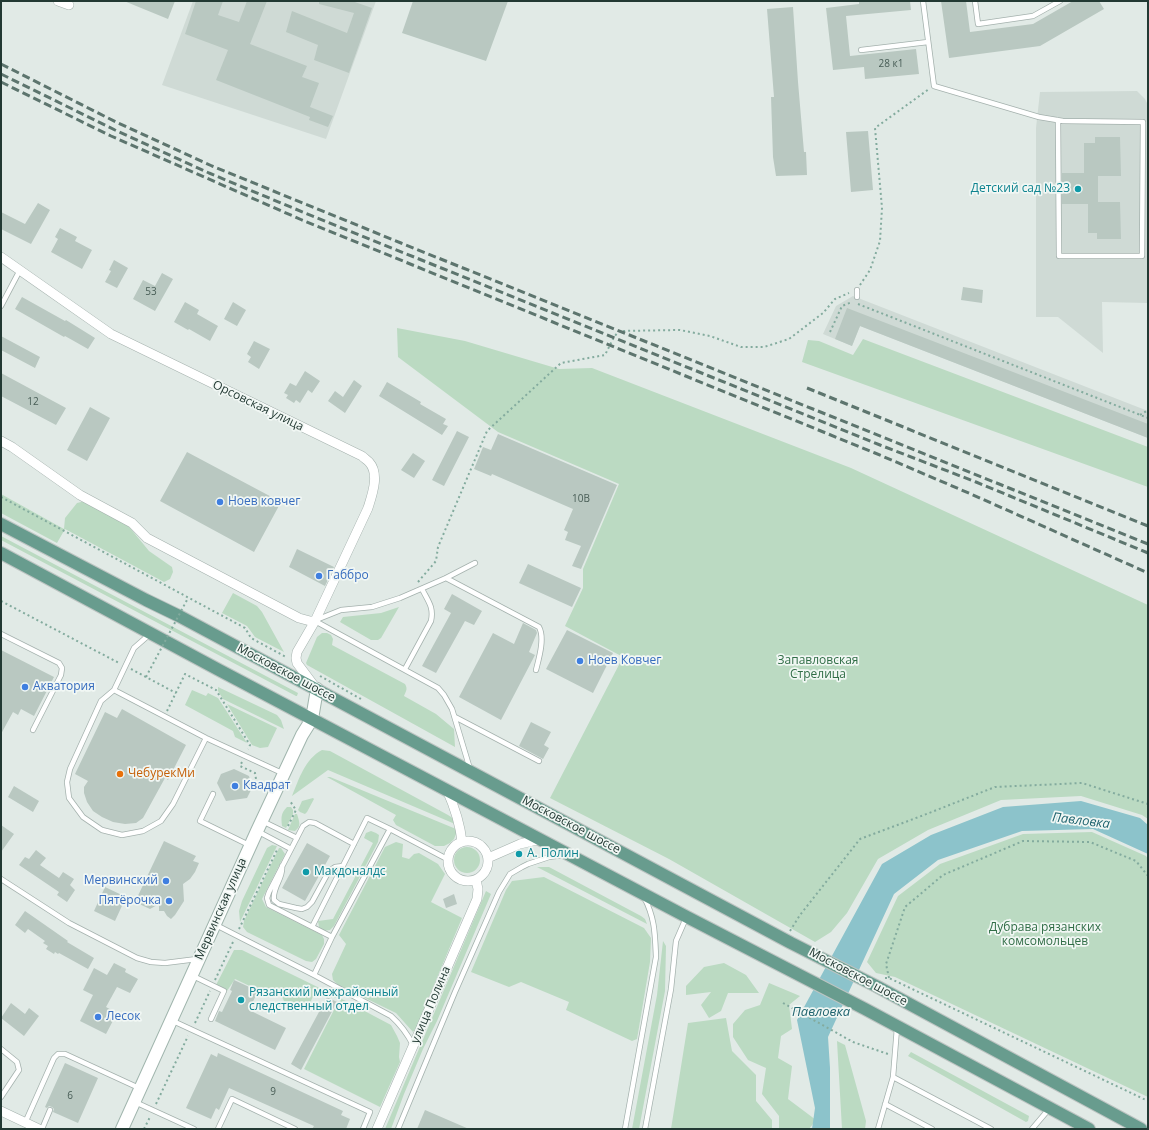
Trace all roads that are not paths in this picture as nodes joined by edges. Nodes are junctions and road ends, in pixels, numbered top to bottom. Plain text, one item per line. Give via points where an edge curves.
1 (58, 1) edge
2 (923, 1) edge
3 (975, 1) edge
4 (1060, 1) edge
5 (69, 5) dead end
6 (928, 42) junction
7 (861, 50) dead end
8 (1058, 120) junction
9 (1, 257) edge
10 (20, 270) junction
11 (857, 290) road end
12 (857, 297) dead end
13 (1, 306) edge
14 (1, 441) edge
15 (1, 524) edge
16 (1, 552) edge
17 (475, 563) dead end
18 (446, 578) junction
19 (422, 589) junction
20 (315, 621) junction
21 (1, 634) edge
22 (150, 634) junction
23 (405, 669) junction
24 (536, 670) dead end
25 (317, 689) junction
26 (114, 690) junction
27 (455, 717) junction
28 (312, 719) junction
29 (33, 730) dead end
30 (206, 738) junction
31 (539, 761) dead end
32 (470, 771) junction
33 (284, 774) junction
34 (447, 790) junction
35 (213, 794) dead end
36 (259, 826) junction
37 (390, 829) junction
38 (296, 838) junction
39 (540, 839) junction
40 (462, 842) junction
41 (354, 844) junction
42 (250, 846) junction
43 (291, 849) junction
44 (570, 854) junction
45 (448, 858) junction
46 (488, 858) junction
47 (282, 866) junction
48 (343, 866) junction
49 (1, 879) edge
50 (476, 880) junction
51 (641, 892) junction
52 (687, 917) junction
53 (215, 925) junction
54 (312, 927) junction
55 (332, 937) junction
56 (199, 959) junction
57 (314, 975) junction
58 (191, 976) junction
59 (210, 1019) dead end
60 (171, 1021) junction
61 (897, 1026) junction
62 (414, 1045) junction
63 (1, 1049) edge
64 (893, 1077) junction
65 (140, 1089) junction
66 (1, 1097) edge
67 (135, 1101) junction
68 (885, 1104) junction
69 (1050, 1108) junction
70 (50, 1110) dead end
71 (1, 1111) edge
72 (25, 1122) junction
73 (40, 1129) edge
74 (122, 1129) edge
75 (194, 1129) edge
76 (218, 1129) edge
77 (295, 1129) edge
78 (363, 1129) edge
79 (377, 1129) edge
80 (398, 1129) edge
81 (625, 1129) edge
82 (645, 1129) edge
83 (878, 1129) edge
84 (932, 1129) edge
85 (992, 1129) edge
86 (1032, 1129) edge
87 (1089, 1129) edge
88 (1141, 1129) edge

1 - 5 street
2 - 6 lane
3 - 4 lane via 978,24 1033,16
6 - 7 lane
6 - 8 lane via 934,86 1039,117
8 - 8 lane via 1143,122 1142,256 1059,256
9 - 10 street, Орсовская улица
10 - 13 lane
10 - 20 street, Орсовская улица via 111,334 370,462 375,478 368,508
11 - 12 lane
14 - 20 street via 80,495 132,523 147,538 298,618
15 - 25 main road, Московское шоссе
16 - 22 main road, Московское шоссе
17 - 18 lane
18 - 19 lane
18 - 24 lane via 539,627 541,649
19 - 20 lane via 377,606 341,610
19 - 23 lane via 433,612 431,621
20 - 23 lane
20 - 25 street, Орсовская улица via 296,658
21 - 29 lane via 59,663 62,668 62,676
22 - 26 lane via 134,648
22 - 28 main road, Московское шоссе
23 - 27 lane via 438,688
25 - 28 street, Мервинская улица
25 - 32 main road, Московское шоссе
26 - 30 lane
26 - 30 lane via 101,702 70,769 68,782 69,798 83,817 102,830 122,835 143,831 160,821 173,804
27 - 31 lane
27 - 32 lane
28 - 33 street, Мервинская улица
28 - 34 main road, Московское шоссе
30 - 33 lane
32 - 88 main road, Московское шоссе via 880,982
33 - 36 street, Мервинская улица
34 - 39 main road, Московское шоссе
34 - 40 street via 456,810
35 - 42 lane via 200,821
36 - 38 lane via 285,832
36 - 42 street, Мервинская улица
36 - 43 lane via 280,844
37 - 41 lane via 367,818
37 - 45 lane
37 - 55 lane
38 - 41 lane via 303,826 309,822
38 - 43 lane
39 - 44 main road, Московское шоссе
39 - 46 street via 520,844
40 - 45 street via 452,848
40 - 46 street via 478,844
41 - 48 lane
42 - 53 street, Мервинская улица
43 - 47 lane
44 - 51 main road, Московское шоссе
44 - 80 lane via 528,864 510,874 496,898
45 - 50 street via 453,876 464,881
46 - 50 street via 485,871
47 - 48 lane via 283,872 273,894 274,900 279,904 302,909 312,902 329,871
47 - 54 lane via 267,898 269,905
48 - 54 lane
49 - 56 lane via 69,923 137,958 165,963
50 - 62 street, улица Полина via 477,899
51 - 52 main road, Московское шоссе
51 - 81 lane via 650,909 655,931 656,957
52 - 61 main road, Московское шоссе
52 - 82 lane via 676,941 671,989
53 - 56 street, Мервинская улица
53 - 57 lane
54 - 55 lane
55 - 57 lane
56 - 58 street, Мервинская улица
57 - 62 lane via 391,1016 404,1029
58 - 59 lane via 224,992
58 - 60 street, Мервинская улица
60 - 65 street, Мервинская улица
60 - 78 lane via 370,1112
61 - 64 lane
61 - 69 main road, Московское шоссе
62 - 79 street, улица Полина
63 - 66 lane via 17,1062 18,1070
64 - 68 lane
64 - 85 lane
65 - 67 street, Мервинская улица
65 - 72 lane via 65,1054 58,1054
67 - 74 street, Мервинская улица
67 - 75 lane
68 - 83 lane
68 - 84 lane
69 - 86 lane
69 - 87 main road, Московское шоссе
70 - 73 lane
71 - 72 street
72 - 73 street
76 - 77 lane via 232,1100

